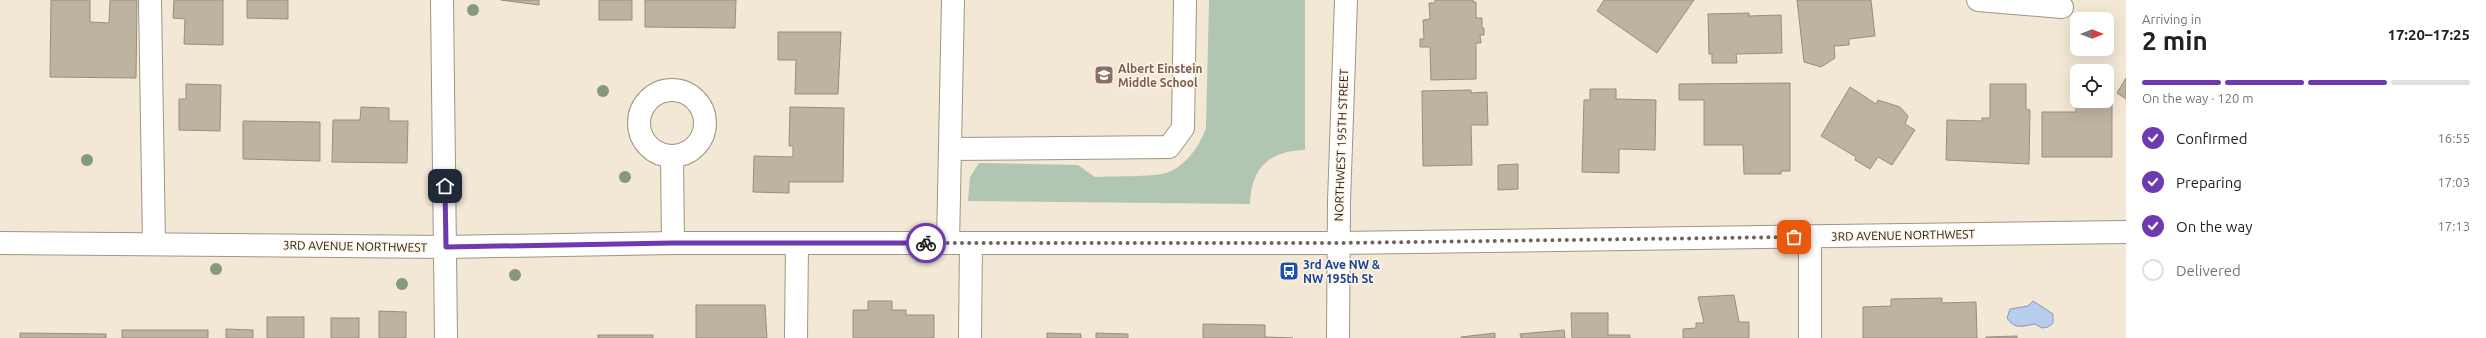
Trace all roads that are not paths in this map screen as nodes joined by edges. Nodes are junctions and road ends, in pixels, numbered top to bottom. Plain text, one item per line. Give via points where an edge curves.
1 (150, 0) edge
2 (442, 0) edge
3 (953, 0) edge
4 (1185, 0) edge
5 (1346, 0) edge
6 (1978, 0) edge
7 (2062, 7) dead end
8 (950, 149) junction
9 (672, 156) dead end
10 (2126, 232) edge
11 (1810, 237) junction
12 (0, 243) edge
13 (673, 243) junction
14 (796, 243) junction
15 (948, 243) junction
16 (971, 243) junction
17 (1338, 243) junction
18 (154, 244) junction
19 (446, 247) junction
20 (446, 338) edge
21 (796, 338) edge
22 (970, 338) edge
23 (1338, 338) edge
24 (1810, 338) edge

1 - 18 street
2 - 19 street
3 - 8 street
4 - 8 street via 1183,128 1169,147
5 - 17 street, NORTHWEST 195TH STREET
6 - 7 street
8 - 15 street
9 - 13 street
10 - 11 street, 3RD AVENUE NORTHWEST
11 - 17 street, 3RD AVENUE NORTHWEST
11 - 24 street
12 - 18 street, 3RD AVENUE NORTHWEST
13 - 14 street, 3RD AVENUE NORTHWEST
13 - 19 street, 3RD AVENUE NORTHWEST
14 - 15 street, 3RD AVENUE NORTHWEST
14 - 21 street
15 - 16 street, 3RD AVENUE NORTHWEST
16 - 17 street, 3RD AVENUE NORTHWEST
16 - 22 street
17 - 23 street, NORTHWEST 195TH STREET
18 - 19 street, 3RD AVENUE NORTHWEST
19 - 20 street

